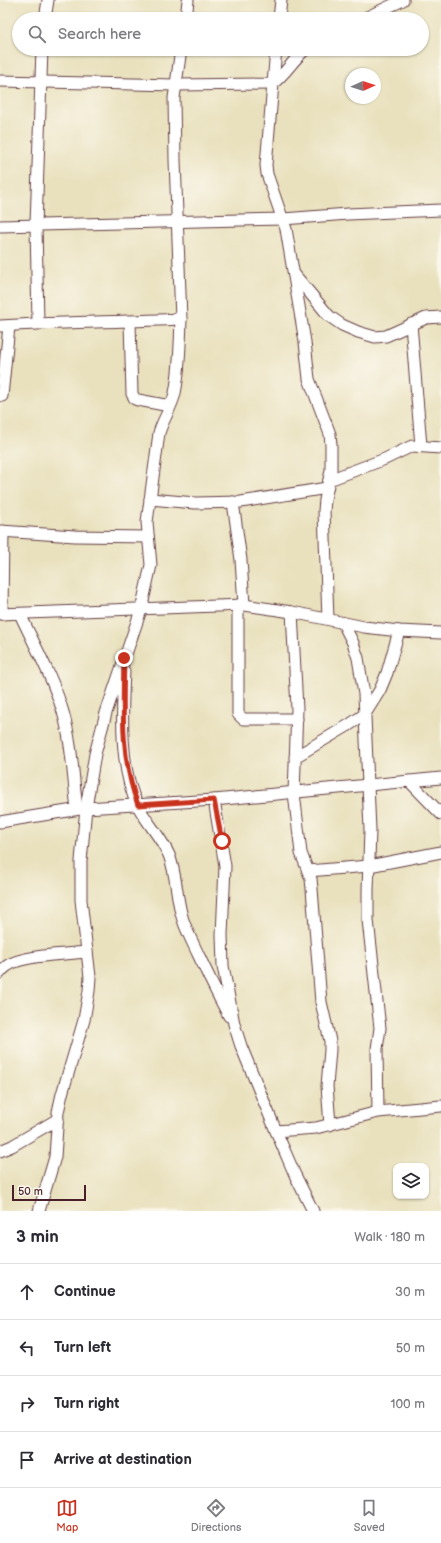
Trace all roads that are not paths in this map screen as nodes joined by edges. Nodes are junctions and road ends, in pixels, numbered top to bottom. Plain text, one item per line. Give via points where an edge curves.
1 (48, 0) edge
2 (188, 0) edge
3 (281, 0) edge
4 (403, 0) edge
5 (46, 12) edge
6 (187, 12) edge
7 (280, 12) edge
8 (378, 12) edge
9 (42, 56) edge
10 (180, 56) edge
11 (275, 56) edge
12 (297, 56) edge
13 (0, 81) edge
14 (41, 82) junction
15 (272, 84) junction
16 (176, 85) junction
17 (441, 210) edge
18 (283, 219) junction
19 (178, 221) junction
20 (36, 225) junction
21 (0, 226) edge
22 (294, 274) junction
23 (441, 317) edge
24 (181, 319) junction
25 (130, 322) junction
26 (38, 324) junction
27 (411, 324) junction
28 (5, 326) edge
29 (2, 396) dead end
30 (170, 406) junction
31 (421, 446) junction
32 (441, 448) edge
33 (328, 484) junction
34 (150, 499) junction
35 (234, 502) junction
36 (2, 531) edge
37 (148, 537) junction
38 (241, 605) junction
39 (141, 610) junction
40 (292, 612) junction
41 (1, 614) edge
42 (20, 614) junction
43 (328, 619) junction
44 (343, 622) junction
45 (399, 632) junction
46 (441, 633) edge
47 (124, 658) junction
48 (364, 714) junction
49 (297, 719) junction
50 (295, 757) junction
51 (441, 778) edge
52 (409, 781) junction
53 (368, 786) junction
54 (294, 793) junction
55 (214, 800) junction
56 (138, 805) junction
57 (82, 808) junction
58 (441, 814) edge
59 (0, 822) edge
60 (441, 852) edge
61 (369, 866) junction
62 (308, 871) junction
63 (87, 952) junction
64 (0, 972) edge
65 (234, 1024) junction
66 (441, 1106) edge
67 (378, 1112) junction
68 (58, 1119) junction
69 (330, 1125) junction
70 (276, 1131) junction
71 (0, 1151) edge
72 (39, 1211) edge
73 (313, 1211) edge

1 - 5 street
2 - 6 street
3 - 7 street
4 - 8 street
9 - 14 street
10 - 16 street
11 - 15 street
12 - 15 street
13 - 14 street
14 - 16 street
14 - 20 street
15 - 16 street
15 - 18 street via 266,164
16 - 19 street via 174,98
17 - 18 street
18 - 19 street
18 - 22 street
19 - 20 street
19 - 24 street
20 - 21 street
20 - 26 street
22 - 27 street via 321,308 342,325 375,337 386,336
22 - 33 street via 309,380 330,434
23 - 27 street via 426,318
24 - 25 street
24 - 30 street via 175,393
25 - 26 street
25 - 30 street via 134,399
26 - 28 street
27 - 31 street
28 - 29 street
30 - 34 street via 160,433
31 - 32 street
31 - 33 street via 406,448
33 - 35 street
33 - 43 street via 324,511
34 - 35 street
34 - 37 street
35 - 38 street via 241,560
36 - 37 street
36 - 41 street
37 - 39 street via 151,565
38 - 39 street
38 - 40 street
38 - 49 street via 239,717
39 - 42 street
39 - 47 street
40 - 43 street
40 - 49 street
41 - 42 street
42 - 57 street via 63,711
43 - 44 street
44 - 45 street
44 - 48 street via 358,658 364,694
45 - 46 street
45 - 48 street via 380,690
47 - 56 street via 124,743 131,787
47 - 57 street via 106,713
48 - 50 street
48 - 53 street
49 - 50 street
50 - 54 street
51 - 52 street
52 - 53 street
52 - 58 street
53 - 54 street
53 - 61 street
54 - 55 street
54 - 62 street via 301,853
55 - 56 street
55 - 65 street via 224,866 223,966
56 - 57 street
56 - 65 street via 168,855 183,921
57 - 59 street
57 - 63 street via 81,900
60 - 61 street
61 - 62 street
61 - 67 street via 368,920 380,1028 377,1049
62 - 69 street via 312,889 321,1002 330,1042 326,1086
63 - 64 street via 14,962
63 - 68 street via 90,991 62,1094
65 - 70 street
66 - 67 street
67 - 69 street
68 - 71 street
68 - 72 street via 55,1157
69 - 70 street
70 - 73 street

